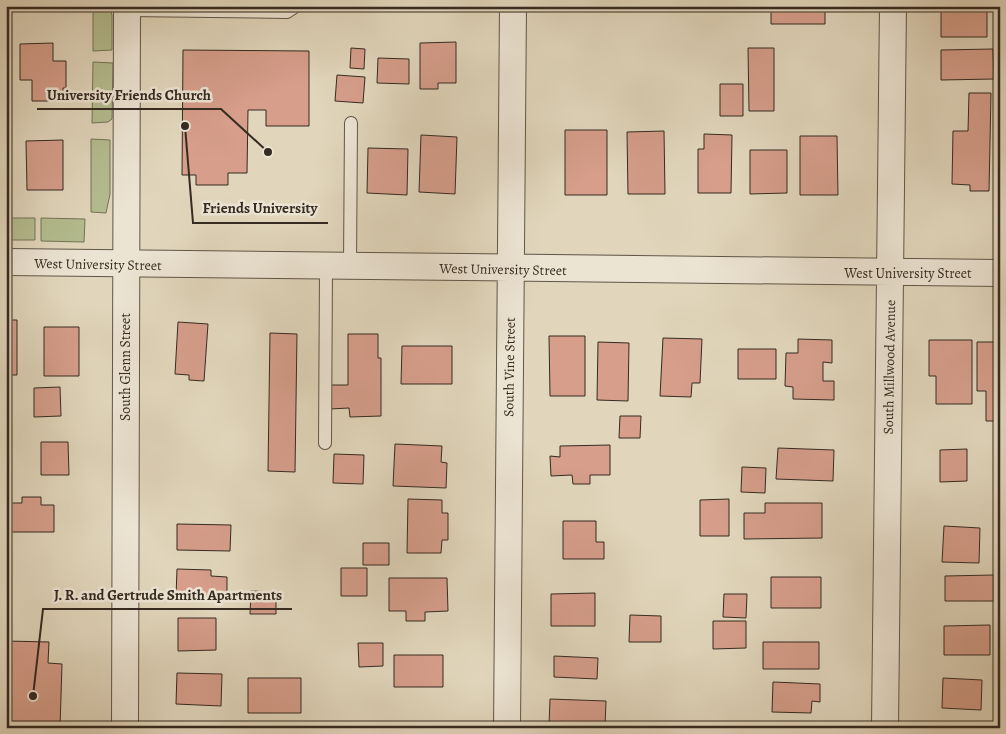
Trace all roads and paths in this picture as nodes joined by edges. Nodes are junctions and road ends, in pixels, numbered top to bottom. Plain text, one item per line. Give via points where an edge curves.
1 (296, 6) edge
2 (513, 6) edge
3 (893, 6) edge
4 (127, 8) edge
5 (352, 123) dead end
6 (6, 262) edge
7 (125, 264) junction
8 (338, 267) junction
9 (511, 269) junction
10 (889, 273) junction
11 (1000, 273) edge
12 (325, 442) dead end
13 (124, 728) edge
14 (506, 728) edge
15 (885, 728) edge

1 - 4 lane via 287,12
2 - 9 street, South Vine Street
3 - 10 street, South Millwood Avenue
4 - 7 street, South Glenn Street
5 - 8 lane
6 - 7 street, West University Street
7 - 8 street, West University Street
7 - 13 street, South Glenn Street
8 - 9 street, West University Street
8 - 12 lane
9 - 10 street, West University Street
9 - 14 street, South Vine Street
10 - 11 street, West University Street
10 - 15 street, South Millwood Avenue

